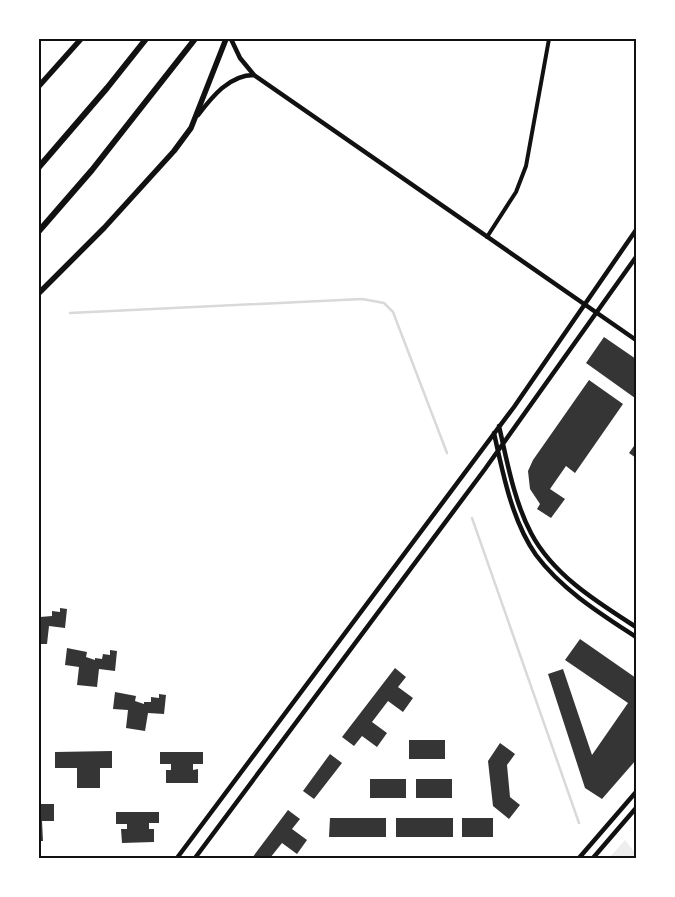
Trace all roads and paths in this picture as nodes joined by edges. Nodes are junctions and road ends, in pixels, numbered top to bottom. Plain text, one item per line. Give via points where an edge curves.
1 (81, 39) edge
2 (146, 39) edge
3 (195, 39) edge
4 (226, 39) edge
5 (231, 39) edge
6 (549, 39) edge
7 (254, 76) junction
8 (39, 86) edge
9 (194, 120) junction
10 (39, 167) edge
11 (636, 230) edge
12 (39, 231) edge
13 (487, 236) junction
14 (636, 257) edge
15 (39, 293) edge
16 (585, 304) junction
17 (596, 312) junction
18 (636, 340) edge
19 (499, 426) junction
20 (494, 434) junction
21 (503, 442) junction
22 (497, 450) junction
23 (636, 627) edge
24 (636, 637) edge
25 (636, 792) edge
26 (636, 808) edge
27 (594, 857) edge
28 (177, 858) edge
29 (195, 858) edge
30 (578, 858) edge

1 - 8 main road
2 - 10 highway
3 - 12 highway
4 - 9 main road
5 - 7 street
6 - 13 street via 526,166 516,192
7 - 9 street via 228,83
7 - 13 street
9 - 15 main road via 174,151
11 - 16 street
13 - 16 street
14 - 17 street
16 - 17 street
16 - 19 street
17 - 18 street
17 - 21 street
19 - 20 street
19 - 21 street
20 - 22 street
20 - 28 street
21 - 22 street
21 - 23 street via 531,533 544,552 584,592
22 - 24 street via 508,491 536,555 580,598
22 - 29 street
25 - 30 street
26 - 27 street

